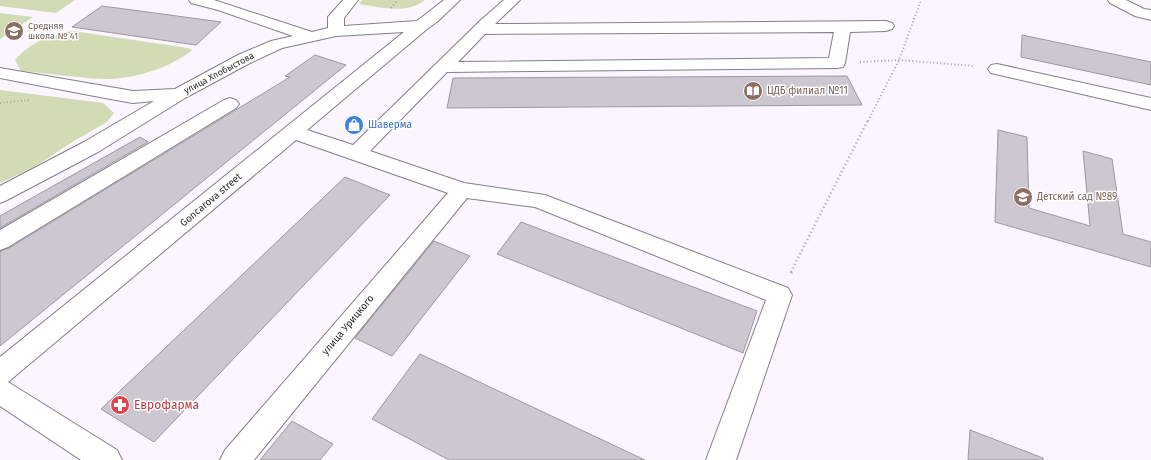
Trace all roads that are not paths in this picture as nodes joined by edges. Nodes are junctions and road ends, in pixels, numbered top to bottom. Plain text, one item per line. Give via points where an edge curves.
1 (196, 0) edge
2 (351, 0) edge
3 (453, 0) edge
4 (513, 0) edge
5 (1115, 0) edge
6 (227, 3) edge
7 (1151, 15) edge
8 (422, 26) junction
9 (886, 26) dead end
10 (843, 27) junction
11 (481, 29) junction
12 (336, 31) junction
13 (312, 37) junction
14 (443, 67) junction
15 (997, 68) road end
16 (0, 73) edge
17 (179, 94) junction
18 (230, 104) dead end
19 (1151, 104) edge
20 (292, 132) junction
21 (356, 153) junction
22 (462, 190) junction
23 (0, 195) edge
24 (0, 241) edge
25 (0, 373) edge
26 (0, 391) edge
27 (107, 460) edge
28 (235, 460) edge
29 (721, 460) edge

1 - 6 street
2 - 12 street via 336,17
3 - 8 street
4 - 11 street
5 - 7 street via 1140,13
6 - 13 street
8 - 12 street, улица Хлобыстова
8 - 20 street, Goncarova street
9 - 10 street
10 - 11 street
10 - 14 street via 837,63
11 - 14 street
12 - 13 street, улица Хлобыстова
13 - 17 street, улица Хлобыстова via 277,44
14 - 21 street
15 - 19 street
16 - 17 street via 133,97
17 - 23 street, улица Хлобыстова via 91,146
18 - 24 street
20 - 21 street
20 - 25 street, Goncarova street
21 - 22 street
22 - 28 street, улица Урицкого
22 - 29 street via 538,200 780,295
26 - 27 street

